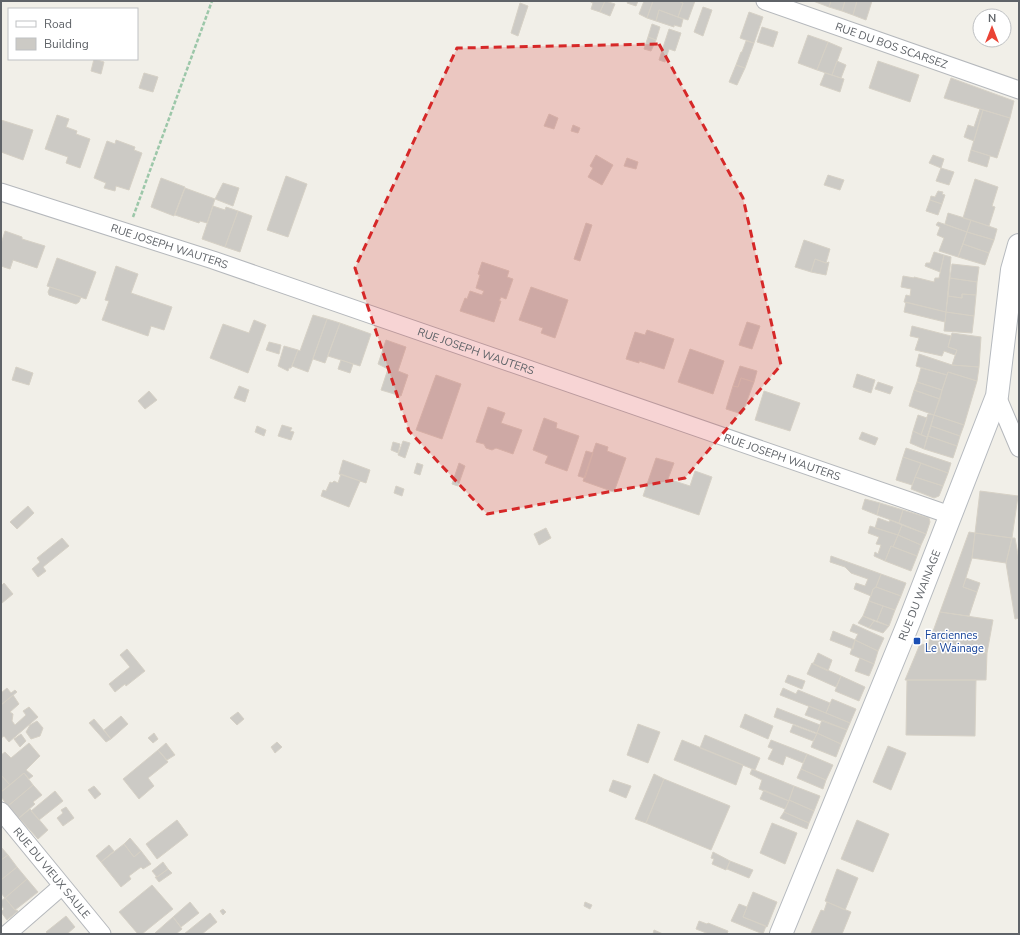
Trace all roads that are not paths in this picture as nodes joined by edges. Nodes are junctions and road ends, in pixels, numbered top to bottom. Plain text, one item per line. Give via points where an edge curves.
1 (765, 1) edge
2 (1019, 90) edge
3 (1, 192) edge
4 (1019, 245) edge
5 (997, 396) junction
6 (1019, 448) edge
7 (950, 515) junction
8 (1, 812) edge
9 (62, 886) junction
10 (8, 934) edge
11 (102, 934) edge
12 (781, 934) edge

1 - 2 street, RUE DU BOS SCARSEZ
3 - 7 street, RUE JOSEPH WAUTERS via 213,260
4 - 5 street, RUE DU WAINAGE via 1012,270
5 - 6 street
5 - 7 street, RUE DU WAINAGE
7 - 12 street, RUE DU WAINAGE via 909,622
8 - 9 street, RUE DU VIEUX SAULE
9 - 10 street
9 - 11 street, RUE DU VIEUX SAULE

